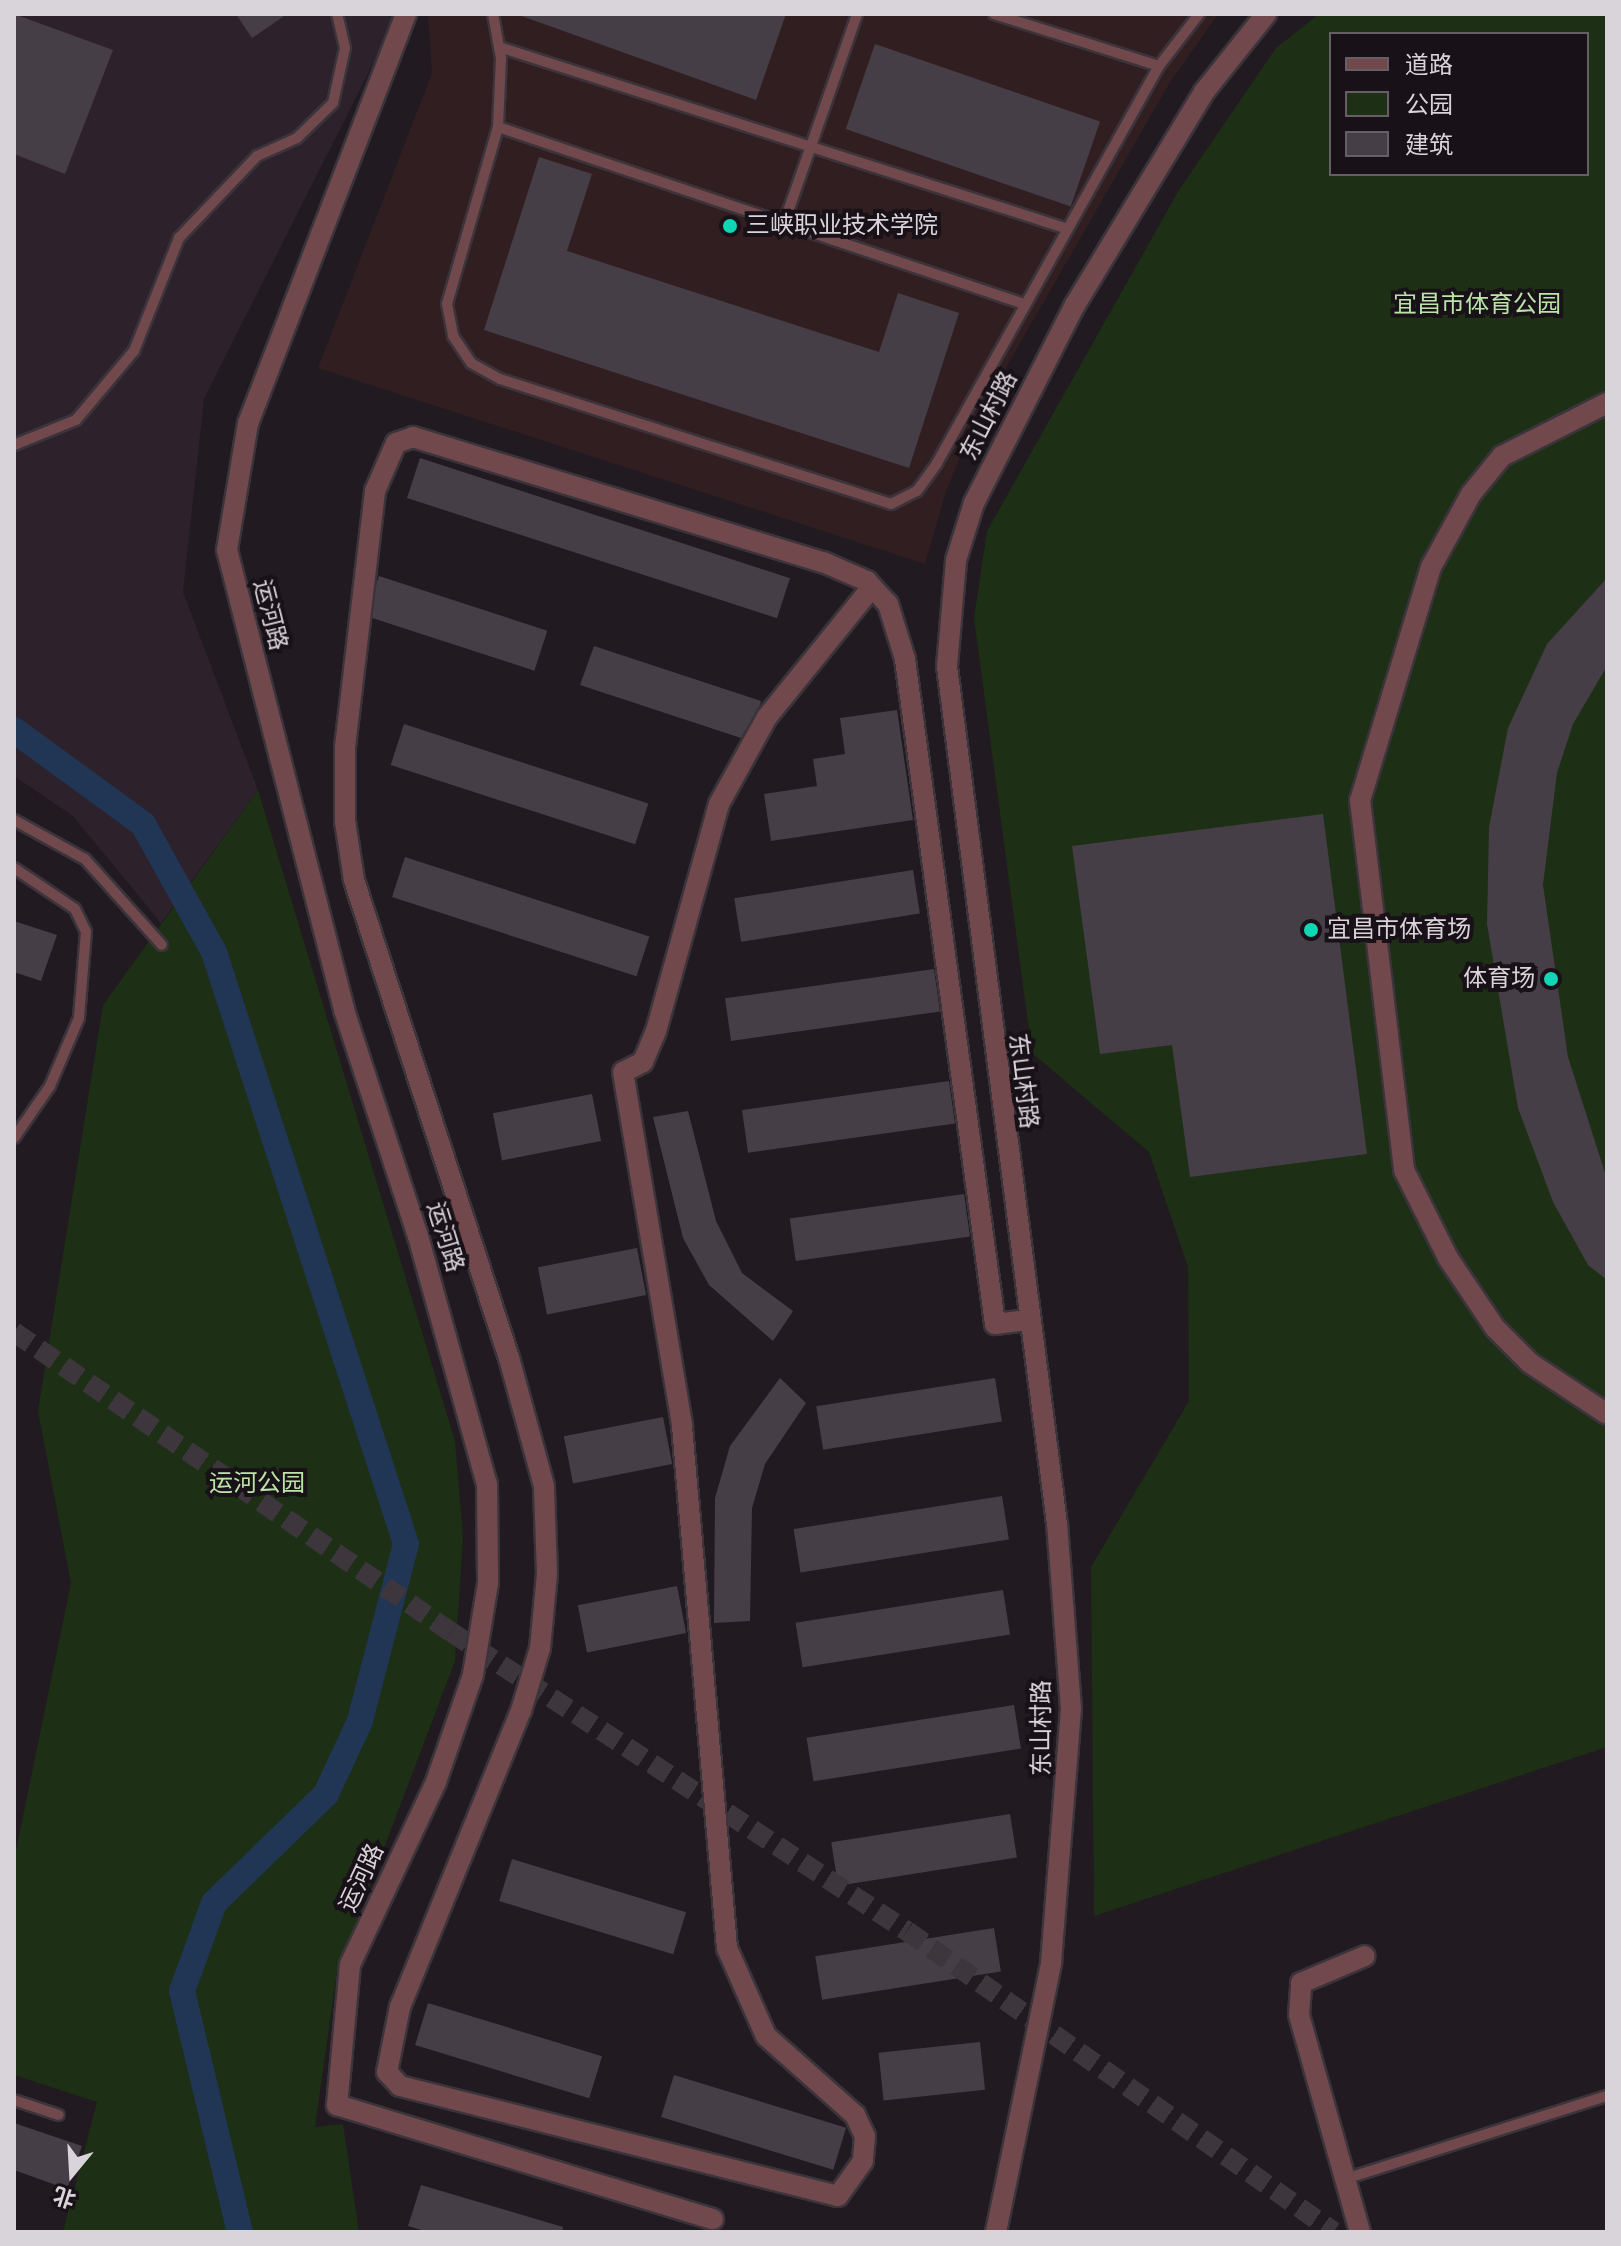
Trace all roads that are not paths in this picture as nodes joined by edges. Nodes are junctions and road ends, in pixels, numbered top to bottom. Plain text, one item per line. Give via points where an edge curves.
1 (337, 14) edge
2 (406, 14) edge
3 (493, 14) edge
4 (857, 14) edge
5 (994, 14) edge
6 (1199, 14) edge
7 (1266, 14) edge
8 (499, 47) junction
9 (1159, 66) junction
10 (498, 127) junction
11 (811, 147) junction
12 (784, 223) junction
13 (1065, 228) junction
14 (1021, 303) junction
15 (1607, 403) edge
16 (14, 445) edge
17 (872, 587) junction
18 (14, 820) edge
19 (14, 868) edge
20 (162, 945) dead end
21 (14, 1138) edge
22 (1029, 1320) junction
23 (1607, 1414) edge
24 (1365, 1956) dead end
25 (1607, 2096) edge
26 (14, 2100) edge
27 (59, 2115) dead end
28 (1345, 2179) junction
29 (713, 2219) dead end
30 (996, 2232) edge
31 (1360, 2232) edge

1 - 16 lane via 345,48 333,103 297,138 257,156 179,238 134,351 76,420
2 - 29 street, 运河路 via 248,423 227,550 344,1010 480,1446 488,1500 488,1583 473,1675 436,1782 350,1965 337,2105
3 - 8 lane
4 - 11 lane
5 - 9 lane
6 - 9 lane
7 - 22 street, 东山村路 via 1204,92 1075,305 974,503 956,560 947,666
8 - 10 lane
8 - 11 lane
9 - 13 lane
10 - 12 lane
10 - 14 lane via 447,304 453,336 471,363 500,379 891,504 917,491 937,463
11 - 12 lane
11 - 13 lane
12 - 14 lane
13 - 14 lane
15 - 23 street via 1502,456 1471,494 1431,567 1360,800 1404,1170 1448,1258 1495,1328 1530,1363
17 - 17 street via 823,562 413,437 396,443 375,491 345,747 345,821 354,880 509,1358 544,1486 547,1574 540,1648 521,1711 422,1947 387,2072 400,2086 434,2096 838,2196 855,2180 865,2136 834,2094 766,2036 727,1948 682,1426 623,1072 643,1062 656,1031 719,804 767,717
17 - 22 street via 888,604 905,659 995,1324
18 - 20 lane via 85,859
19 - 21 lane via 75,909 86,932 79,1018 50,1086
22 - 30 street, 东山村路 via 1057,1524 1071,1709 1068,1798 1051,1963
24 - 28 street via 1301,1983 1300,1994 1299,2015
25 - 28 lane
26 - 27 lane
28 - 31 street

